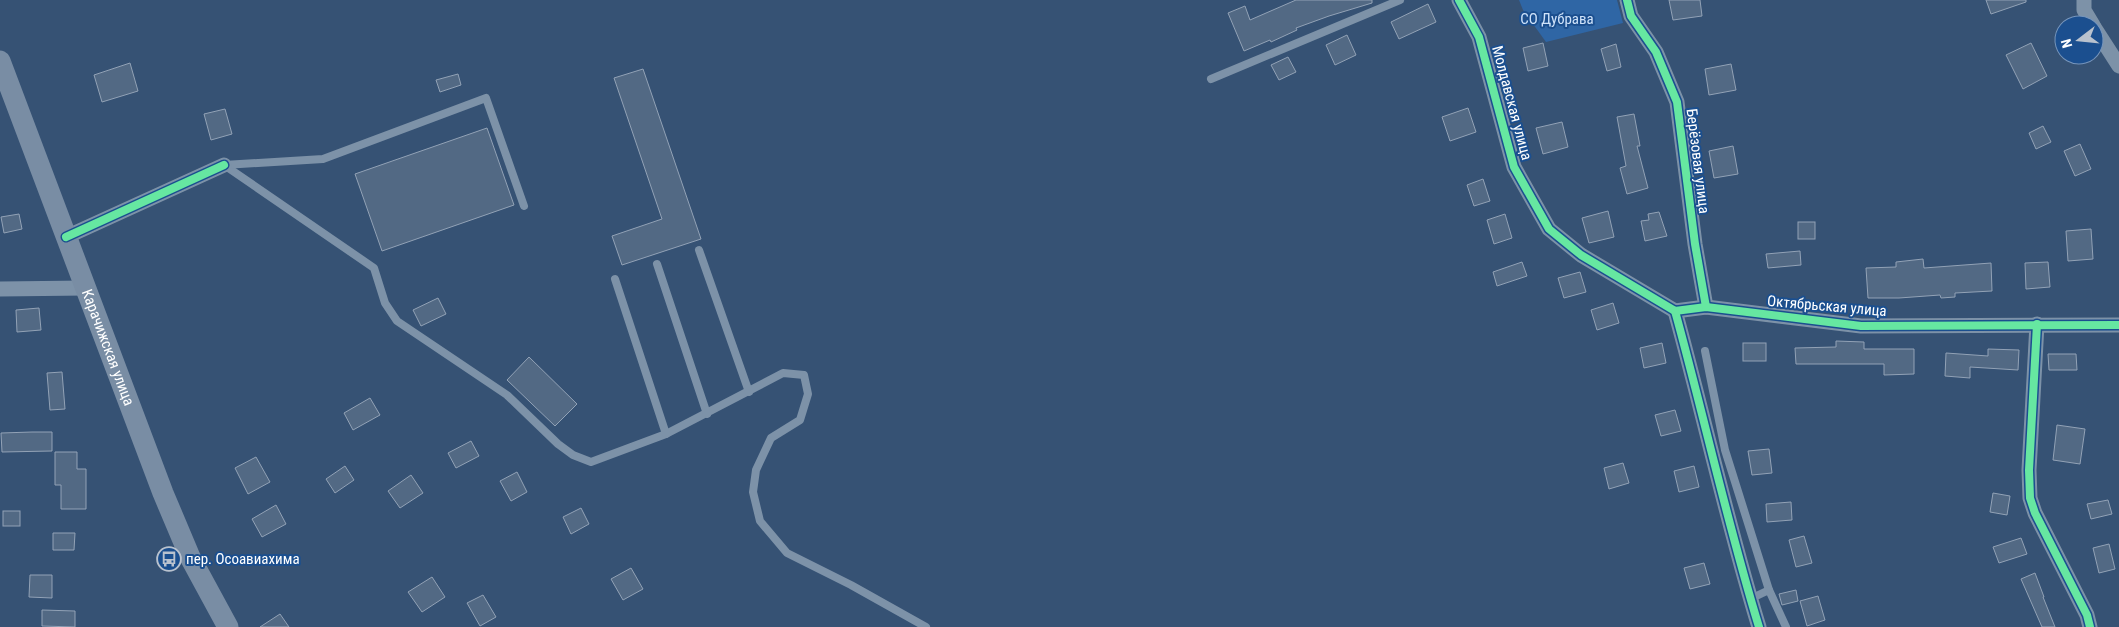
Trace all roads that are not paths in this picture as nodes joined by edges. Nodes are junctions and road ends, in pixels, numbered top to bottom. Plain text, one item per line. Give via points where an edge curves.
1 (1400, 0) edge
2 (1459, 0) edge
3 (1627, 0) edge
4 (2084, 0) edge
5 (2087, 15) edge
6 (2104, 43) edge
7 (0, 61) edge
8 (2119, 66) edge
9 (1210, 78) dead end
10 (224, 165) junction
11 (524, 206) dead end
12 (66, 237) junction
13 (699, 250) dead end
14 (657, 264) dead end
15 (615, 279) dead end
16 (0, 288) edge
17 (86, 288) junction
18 (1706, 307) junction
19 (1675, 311) junction
20 (2037, 324) junction
21 (2119, 325) edge
22 (1705, 351) dead end
23 (749, 392) junction
24 (706, 414) junction
25 (666, 434) junction
26 (1769, 590) junction
27 (1750, 599) junction
28 (228, 627) edge
29 (926, 627) edge
30 (1759, 627) edge
31 (1786, 627) edge
32 (2090, 627) edge

1 - 9 lane
2 - 19 street, Молдавская улица via 1479,37 1514,167 1549,229 1581,255
3 - 18 street, Берёзовая улица via 1631,16 1656,52 1677,102
4 - 5 street
6 - 8 street
7 - 12 main road, Карачижская улица
10 - 11 lane via 323,160 486,98
10 - 12 street
10 - 25 lane via 374,268 386,303 397,321 508,395 573,455 591,462
12 - 17 main road, Карачижская улица
13 - 23 lane
14 - 24 lane
15 - 25 lane
16 - 17 street
17 - 28 main road, Карачижская улица via 169,509 190,558
18 - 19 street, Октябрьская улица
18 - 20 street, Октябрьская улица via 1861,326
19 - 27 street
20 - 21 street, Октябрьская улица
20 - 32 street via 2030,498
22 - 26 lane via 1725,450
23 - 24 lane
23 - 29 lane via 783,372 804,375 808,394 800,420 771,438 756,470 753,492 760,522 788,553
24 - 25 lane
26 - 27 lane
26 - 31 lane
27 - 30 street

